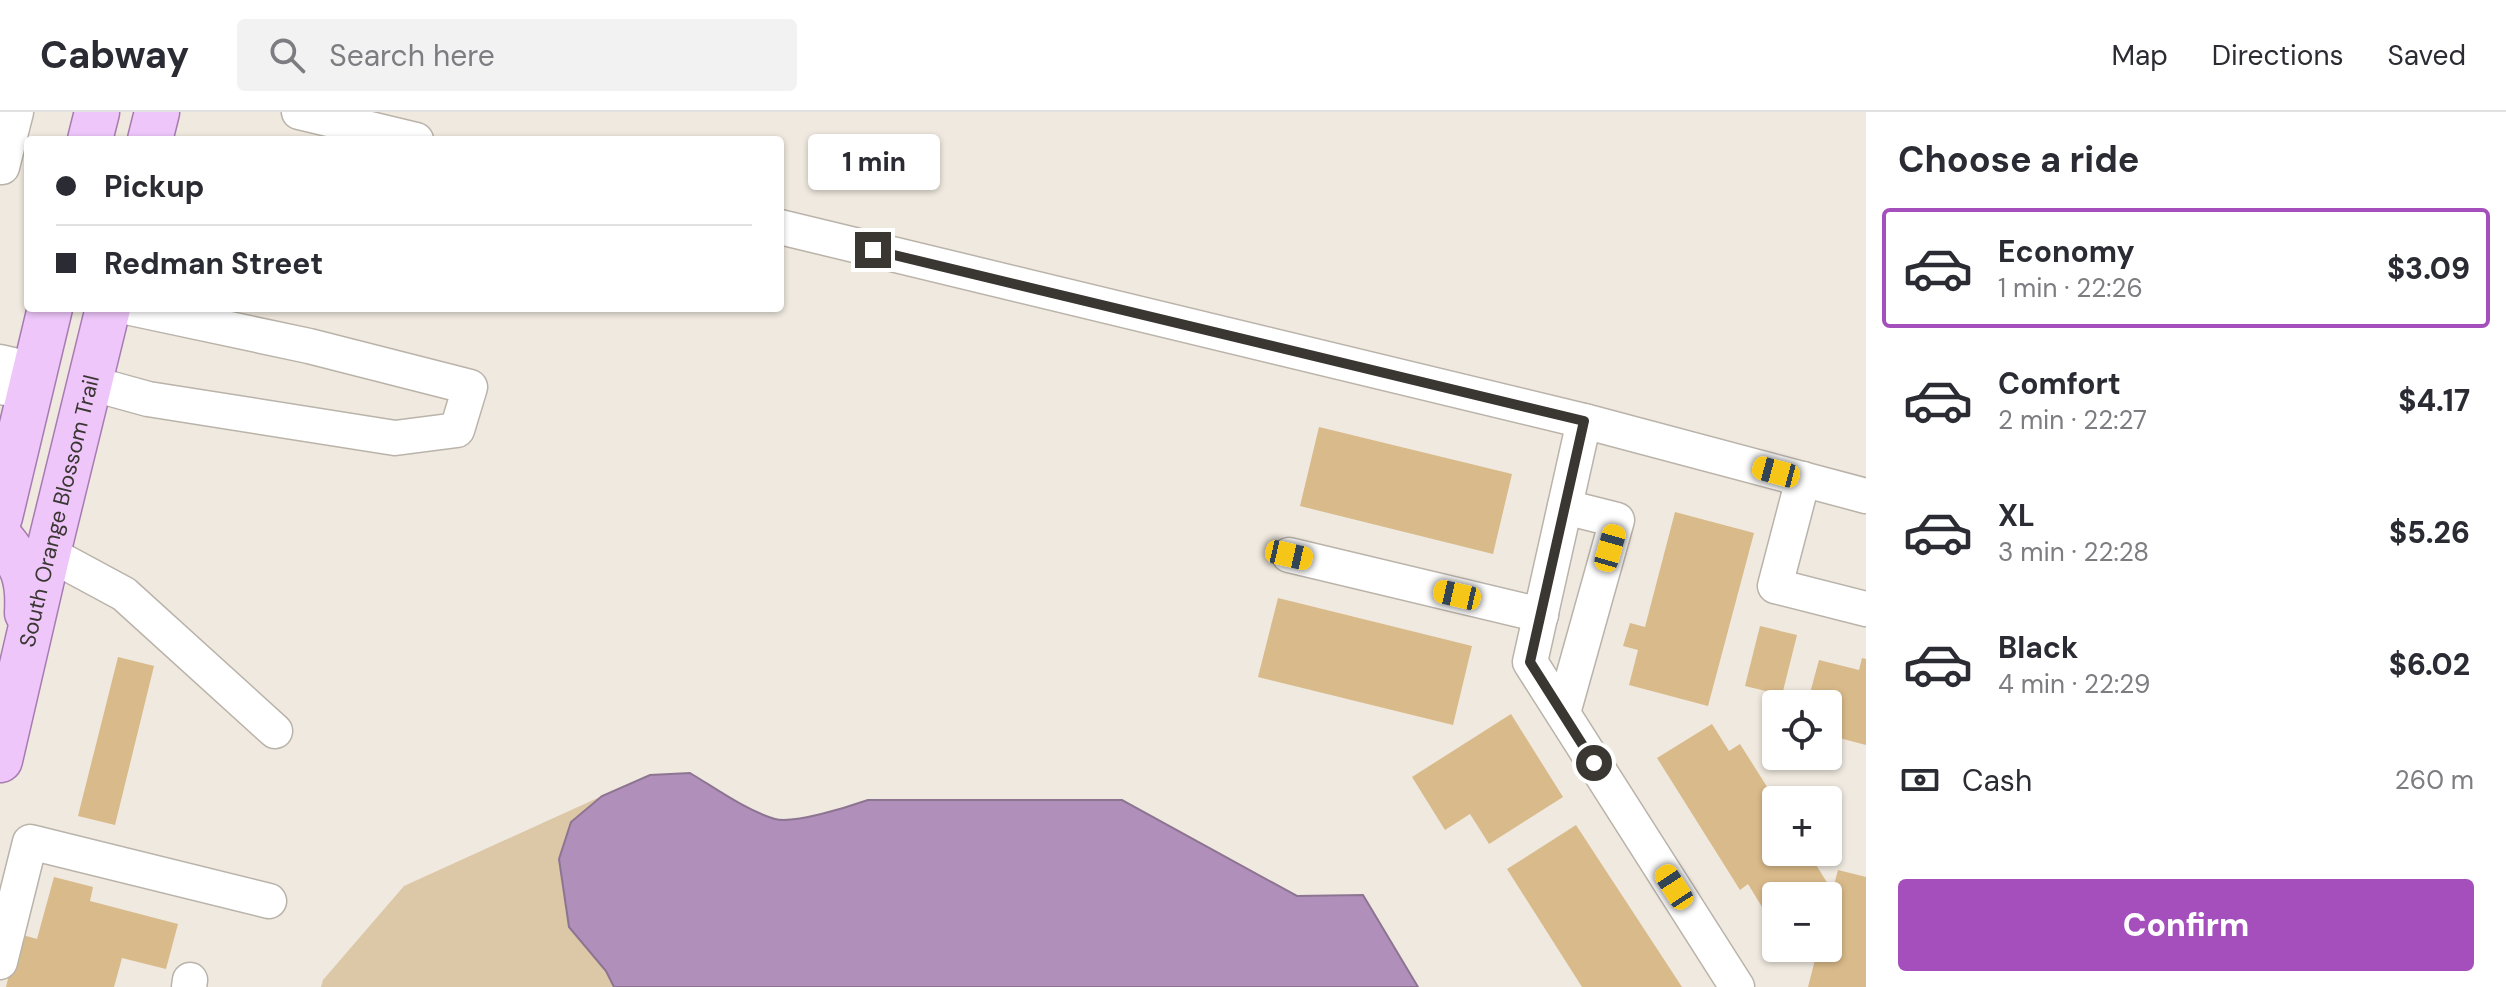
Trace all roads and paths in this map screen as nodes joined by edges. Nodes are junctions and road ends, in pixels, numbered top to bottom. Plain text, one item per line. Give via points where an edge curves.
1 (16, 112) edge
2 (97, 112) edge
3 (157, 112) edge
4 (299, 112) edge
5 (91, 136) edge
6 (151, 136) edge
7 (399, 136) edge
8 (1, 169) edge
9 (784, 228) edge
10 (48, 312) edge
11 (107, 312) edge
12 (150, 312) edge
13 (11, 377) edge
14 (90, 383) junction
15 (1584, 421) junction
16 (1803, 479) junction
17 (1866, 496) edge
18 (1565, 507) junction
19 (0, 517) edge
20 (0, 537) edge
21 (48, 553) junction
22 (1289, 555) dead end
23 (1866, 609) edge
24 (1541, 615) junction
25 (26, 651) junction
26 (1563, 713) junction
27 (275, 731) dead end
28 (0, 760) edge
29 (15, 838) edge
30 (269, 901) dead end
31 (0, 962) edge
32 (1737, 987) edge

1 - 8 lane
2 - 5 main road
3 - 6 main road
4 - 7 lane
9 - 15 lane
10 - 13 main road
11 - 14 main road, South Orange Blossom Trail
12 - 14 lane via 470,387 457,430 395,438 148,399
13 - 19 main road
14 - 21 main road, South Orange Blossom Trail
15 - 16 lane
15 - 18 lane
16 - 17 lane
16 - 23 lane via 1775,586
18 - 24 lane
18 - 26 lane via 1617,520
20 - 25 main road via 17,557 28,588
21 - 25 main road, South Orange Blossom Trail
21 - 27 lane via 124,594
22 - 24 lane
24 - 26 lane via 1530,662
25 - 28 main road, South Orange Blossom Trail
26 - 32 lane
29 - 30 lane
29 - 31 lane

